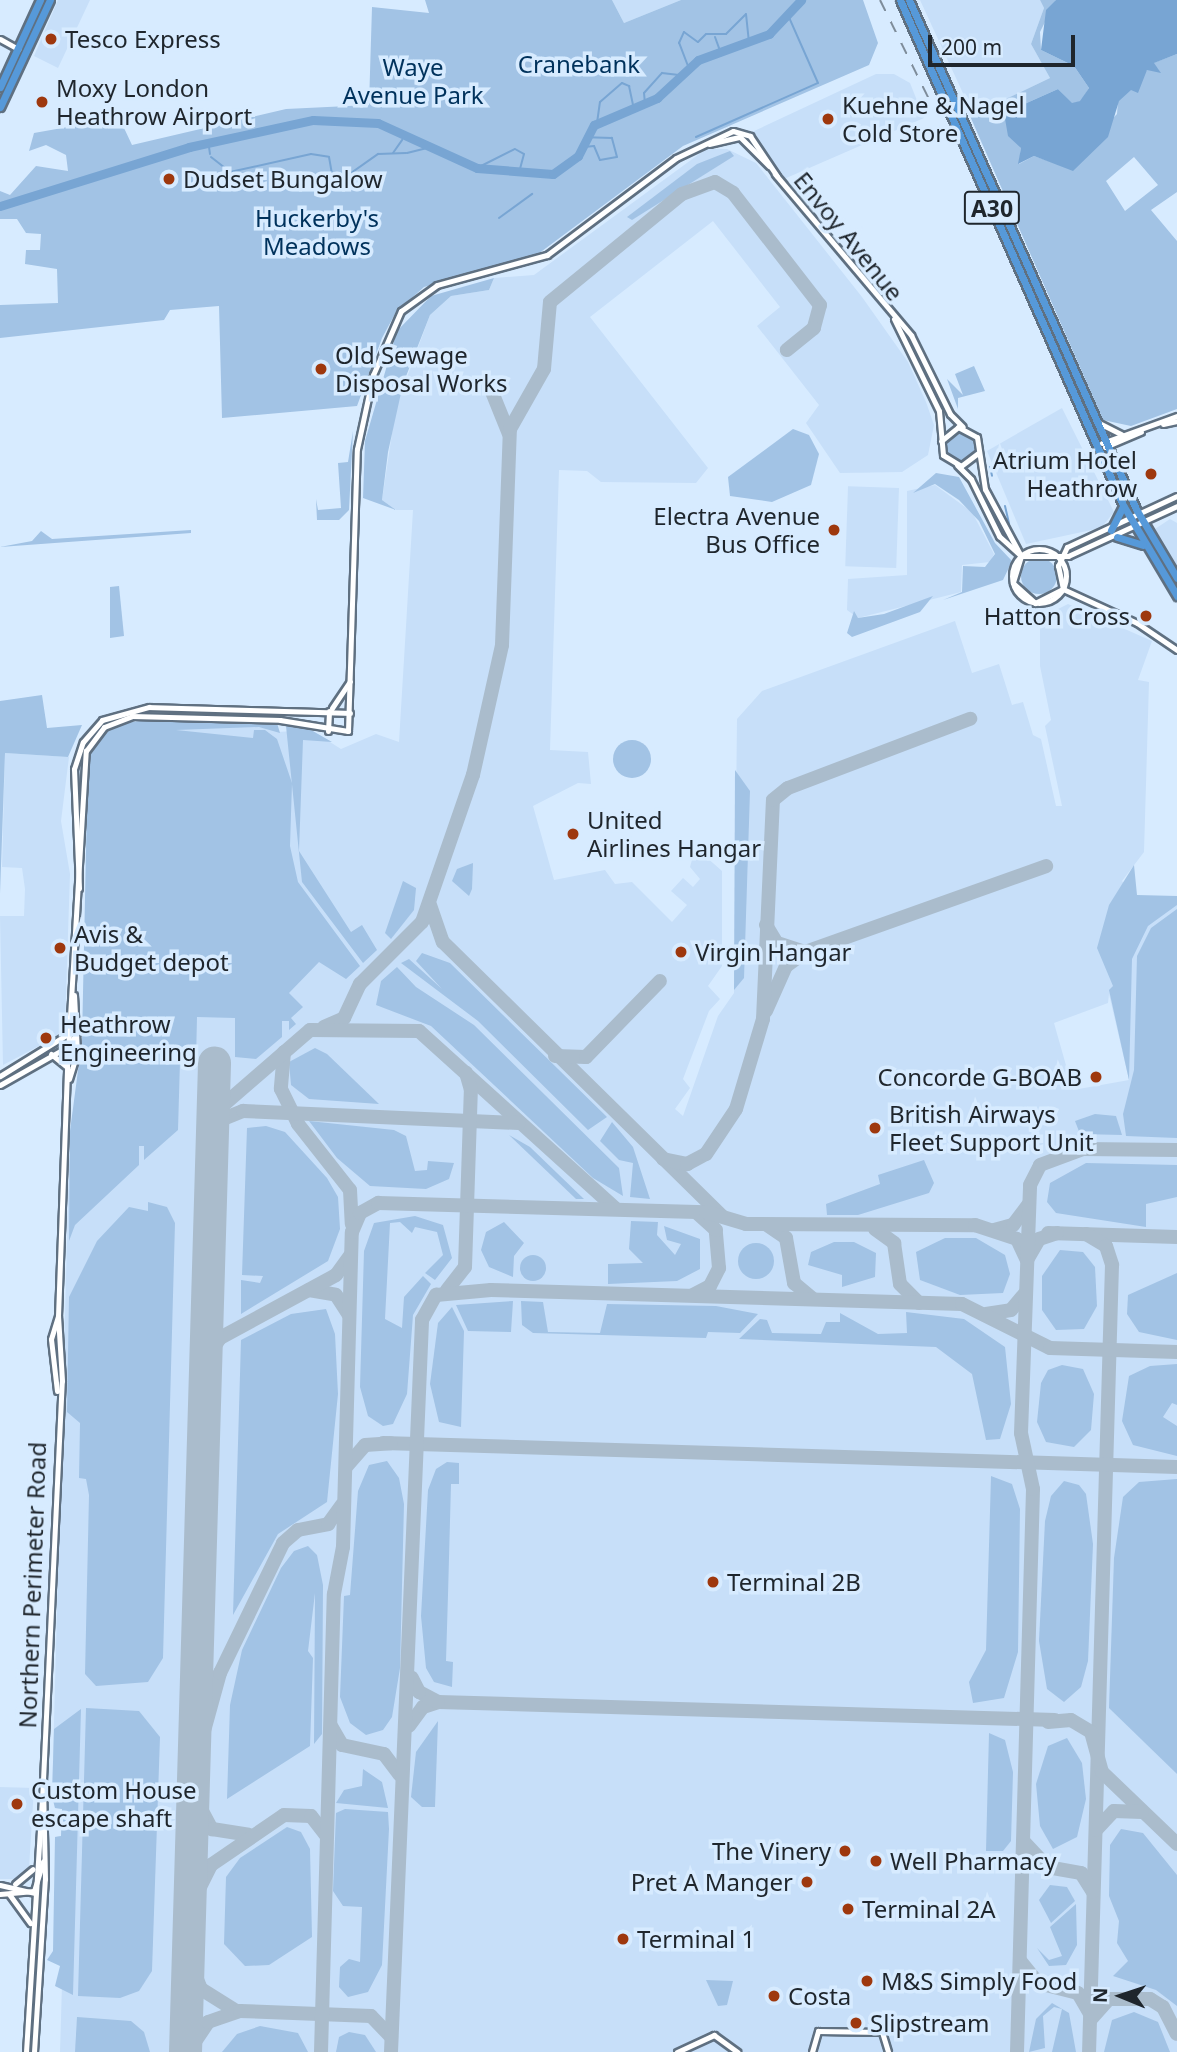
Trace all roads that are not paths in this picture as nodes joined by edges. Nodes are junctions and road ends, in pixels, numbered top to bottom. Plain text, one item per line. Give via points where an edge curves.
1 (41, 0) edge
2 (900, 0) edge
3 (909, 0) edge
4 (48, 4) edge
5 (0, 39) edge
6 (18, 48) junction
7 (0, 87) edge
8 (0, 107) edge
9 (894, 318) junction
10 (1177, 418) edge
11 (1097, 421) junction
12 (963, 427) junction
13 (1122, 434) junction
14 (941, 441) junction
15 (1108, 442) junction
16 (1097, 448) junction
17 (979, 450) junction
18 (957, 466) junction
19 (1177, 496) edge
20 (1170, 501) junction
21 (1123, 505) junction
22 (1176, 509) edge
23 (1143, 516) junction
24 (1129, 523) junction
25 (1145, 525) junction
26 (1111, 530) junction
27 (1133, 531) junction
28 (1117, 537) junction
29 (1146, 548) junction
30 (1021, 556) junction
31 (1059, 558) junction
32 (1177, 578) edge
33 (1063, 589) junction
34 (1177, 596) edge
35 (1177, 650) edge
36 (349, 681) junction
37 (330, 710) junction
38 (350, 713) junction
39 (328, 731) junction
40 (79, 888) junction
41 (73, 1033) junction
42 (53, 1045) junction
43 (69, 1046) junction
44 (77, 1052) junction
45 (51, 1054) junction
46 (67, 1067) junction
47 (0, 1076) edge
48 (69, 1079) junction
49 (0, 1085) edge
50 (43, 1780) junction
51 (43, 1861) junction
52 (34, 1866) junction
53 (0, 1885) edge
54 (12, 1886) junction
55 (34, 1891) junction
56 (0, 1894) edge
57 (9, 1894) junction
58 (42, 1901) junction
59 (32, 1929) junction
60 (26, 2052) edge
61 (34, 2052) edge
62 (677, 2052) edge
63 (737, 2052) edge
64 (812, 2052) edge
65 (888, 2052) edge

1 - 4 highway
1 - 6 highway
2 - 16 highway, A30
3 - 11 highway, A30
4 - 8 highway
5 - 6 street
6 - 7 highway
9 - 12 street, Envoy Avenue via 920,347 950,414
9 - 14 street, Envoy Avenue via 930,387
9 - 36 street, Envoy Avenue via 745,135 733,131 697,146 552,252 519,267 437,285 395,320 373,375 357,449
10 - 13 street
10 - 15 street
11 - 13 street
11 - 15 highway, A30
12 - 14 street via 949,430
12 - 17 street via 977,437
13 - 15 street
14 - 18 street via 943,455
15 - 16 street
15 - 23 highway, A30
16 - 21 highway, A30
17 - 18 street via 972,461
17 - 30 street via 989,499
18 - 30 street via 971,479 999,536
19 - 20 street
20 - 22 street
20 - 23 street
21 - 24 highway, A30
21 - 26 highway
22 - 25 street
23 - 24 street
23 - 25 highway, A30
24 - 26 street
24 - 27 highway, A30
25 - 27 street
25 - 32 highway, A30
26 - 31 street via 1071,544
27 - 28 street
27 - 29 highway, A30
28 - 29 highway
28 - 31 street
29 - 34 highway, A30
30 - 31 street via 1041,549
30 - 33 street via 1013,583 1035,603
31 - 33 street
33 - 35 street via 1137,623
36 - 37 street
36 - 38 street
37 - 38 street, Northern Perimeter Road
37 - 39 street
37 - 40 street, Northern Perimeter Road via 149,707 102,720 83,742 74,769
38 - 39 street via 348,732
39 - 40 street, Northern Perimeter Road via 254,718 141,716 110,723 84,757
40 - 41 street, Northern Perimeter Road
41 - 42 street
41 - 43 street
41 - 44 street, Northern Perimeter Road
42 - 43 street
42 - 47 street
43 - 44 street
43 - 45 street
43 - 46 street, Northern Perimeter Road
44 - 48 street, Northern Perimeter Road
45 - 46 street
45 - 49 street
46 - 48 street, Northern Perimeter Road
48 - 50 street, Northern Perimeter Road via 58,1316 51,1339 57,1391
50 - 51 street, Northern Perimeter Road
50 - 52 street, Northern Perimeter Road
51 - 55 street
51 - 58 street, Northern Perimeter Road
52 - 54 street
52 - 55 street, Northern Perimeter Road
53 - 54 street
54 - 55 street
55 - 57 street
55 - 58 street
55 - 59 street, Northern Perimeter Road
56 - 57 street
57 - 59 street via 25,1908
58 - 61 street, Northern Perimeter Road
59 - 60 street, Northern Perimeter Road
62 - 63 street via 714,2035
64 - 65 street via 818,2031 884,2033

